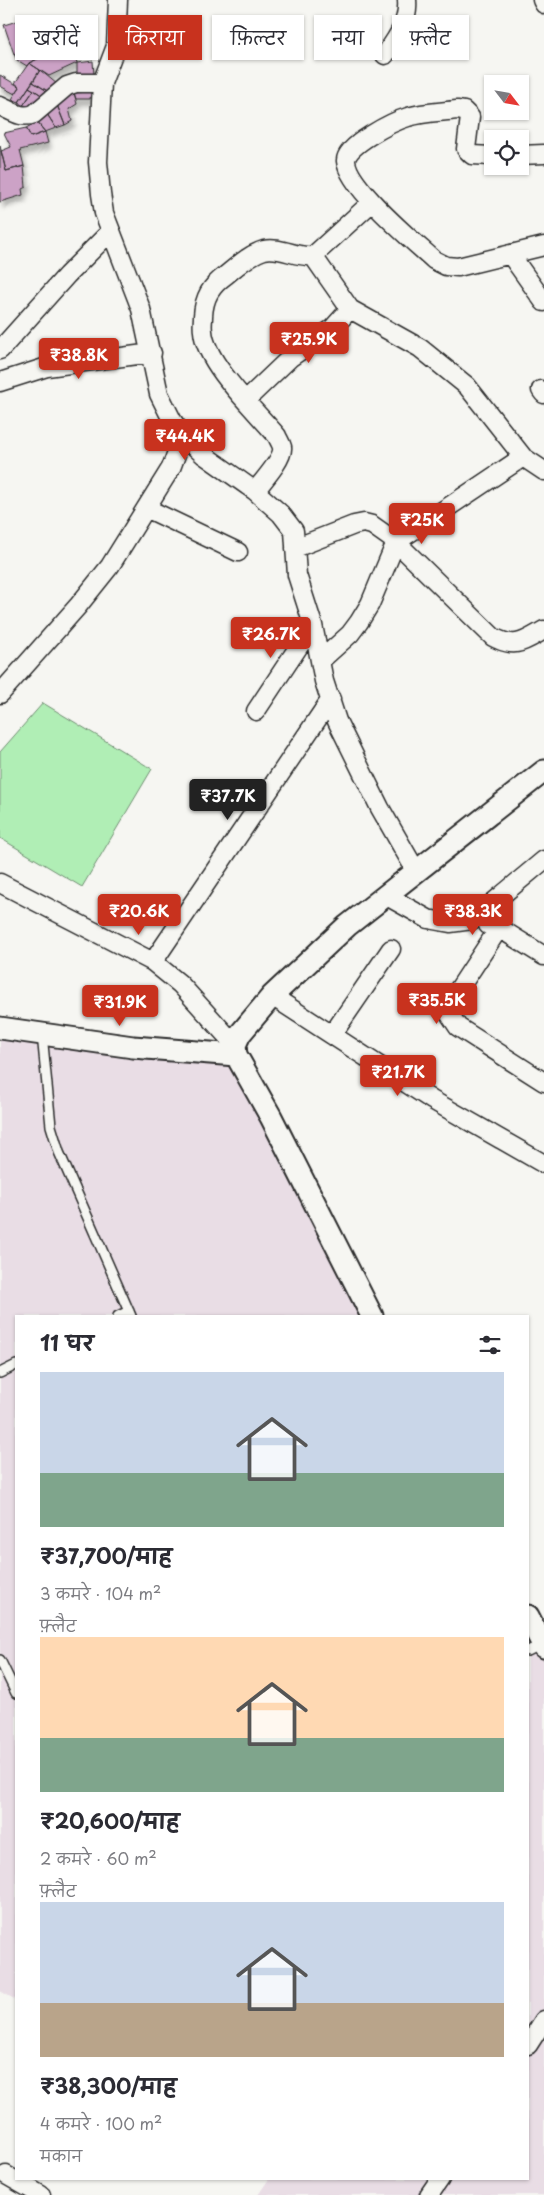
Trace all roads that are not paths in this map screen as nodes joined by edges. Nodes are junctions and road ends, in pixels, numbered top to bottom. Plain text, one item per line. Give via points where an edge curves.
1 (118, 0) edge
2 (407, 0) edge
3 (542, 0) edge
4 (544, 4) edge
5 (385, 54) dead end
6 (102, 83) junction
7 (0, 106) edge
8 (544, 154) edge
9 (529, 155) edge
10 (484, 156) edge
11 (371, 203) junction
12 (111, 231) junction
13 (544, 246) edge
14 (510, 254) junction
15 (313, 256) junction
16 (544, 302) edge
17 (350, 308) junction
18 (0, 350) edge
19 (152, 354) junction
20 (0, 382) edge
21 (246, 400) junction
22 (183, 436) junction
23 (523, 457) junction
24 (544, 471) edge
25 (255, 491) junction
26 (146, 508) junction
27 (396, 542) junction
28 (295, 548) junction
29 (238, 552) dead end
30 (313, 625) junction
31 (544, 630) edge
32 (320, 661) junction
33 (0, 694) edge
34 (331, 699) junction
35 (256, 711) dead end
36 (542, 778) edge
37 (544, 860) edge
38 (416, 871) junction
39 (0, 882) edge
40 (385, 895) junction
41 (472, 920) junction
42 (498, 928) junction
43 (391, 949) dead end
44 (544, 956) edge
45 (153, 962) junction
46 (272, 996) junction
47 (0, 1028) edge
48 (42, 1034) junction
49 (332, 1035) junction
50 (236, 1050) junction
51 (544, 1082) edge
52 (544, 1164) edge
53 (130, 1314) edge
54 (371, 1315) edge
55 (15, 1366) edge
56 (0, 1373) edge
57 (529, 1619) edge
58 (538, 1647) edge
59 (0, 1660) edge
60 (15, 1672) edge
61 (7, 1676) junction
62 (15, 1691) edge
63 (544, 2020) edge
64 (529, 2043) edge
65 (6, 2174) dead end
66 (15, 2180) edge
67 (16, 2180) edge
68 (439, 2180) edge
69 (40, 2195) edge
70 (429, 2195) edge

1 - 6 street via 116,46
2 - 5 street via 402,32
3 - 4 street
6 - 7 street via 68,86 28,117
6 - 12 street via 100,178 104,213
8 - 9 street
10 - 11 street via 472,155 466,149 470,117 464,111 409,116 388,125 347,152 347,168
11 - 14 street via 434,260 446,266
11 - 15 street
12 - 18 street
12 - 19 street via 141,309
13 - 14 street
14 - 16 street
15 - 17 street
15 - 21 street via 265,250 252,255 209,290 204,305 203,333 206,342 220,369
17 - 21 street via 332,329 291,357
17 - 23 street via 420,348 467,386
19 - 20 street via 47,367
19 - 22 street via 159,394
21 - 25 street via 277,436 282,447 276,464
22 - 25 street
22 - 26 street via 171,468
23 - 24 street
23 - 27 street
25 - 28 street via 281,514 294,531
26 - 29 street
26 - 33 street via 105,572
27 - 28 street via 364,523
27 - 31 street via 493,637 504,643 518,644
27 - 32 street via 363,616 350,634
28 - 30 street via 297,575
30 - 32 street
30 - 35 street
32 - 34 street
34 - 38 street via 337,721
34 - 45 street
36 - 38 street
37 - 41 street
38 - 40 street
39 - 45 street
40 - 41 street via 428,919 450,923
40 - 46 street
41 - 42 street
42 - 44 street
42 - 51 street via 451,1001 450,1015 458,1027
43 - 49 street
45 - 50 street via 180,984
46 - 49 street
46 - 50 street via 240,1034
47 - 48 street
48 - 50 street via 133,1047
48 - 53 lane via 51,1126 59,1152
49 - 52 street via 432,1100
50 - 54 street
55 - 56 lane
57 - 58 street
59 - 61 lane
60 - 61 lane
61 - 62 lane
63 - 64 street
65 - 66 street
67 - 69 street
68 - 70 street

